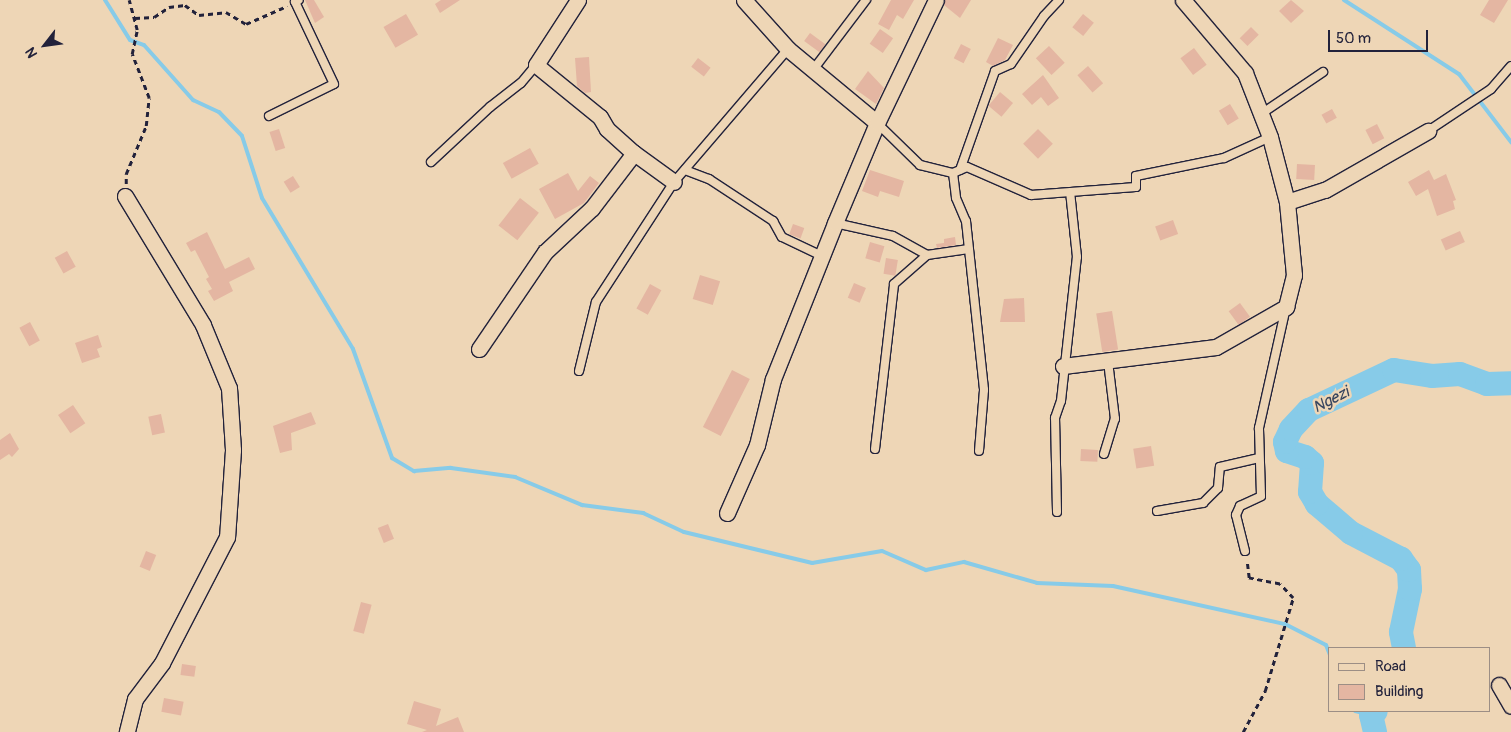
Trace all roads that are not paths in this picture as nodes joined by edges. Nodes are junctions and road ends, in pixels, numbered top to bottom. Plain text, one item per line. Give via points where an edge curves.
1 (578, 0) edge
2 (744, 0) edge
3 (866, 0) edge
4 (936, 0) edge
5 (1059, 0) edge
6 (1183, 0) edge
7 (297, 1) edge
8 (788, 49) junction
9 (536, 65) junction
10 (1511, 66) edge
11 (813, 70) junction
12 (1323, 72) dead end
13 (1261, 114) junction
14 (269, 116) dead end
15 (877, 123) junction
16 (1428, 131) joint
17 (1270, 137) junction
18 (634, 153) junction
19 (431, 162) dead end
20 (685, 170) junction
21 (956, 172) junction
22 (674, 182) junction
23 (1070, 192) junction
24 (126, 196) road end
25 (1287, 202) junction
26 (835, 223) junction
27 (969, 249) junction
28 (927, 255) junction
29 (822, 256) junction
30 (1286, 307) junction
31 (479, 349) dead end
32 (1108, 361) junction
33 (1063, 366) junction
34 (578, 371) dead end
35 (876, 449) dead end
36 (979, 451) dead end
37 (1104, 454) dead end
38 (1259, 458) junction
39 (1156, 511) dead end
40 (1057, 512) dead end
41 (727, 513) dead end
42 (1245, 552) road end
43 (1498, 685) dead end
44 (1511, 706) edge
45 (127, 732) edge

1 - 9 street
2 - 8 street
3 - 11 lane
4 - 15 street
5 - 21 lane via 1011,64 995,71
6 - 13 street via 1245,73
7 - 14 lane via 334,84
8 - 11 street
8 - 20 lane
9 - 18 street via 600,117 607,129
9 - 19 lane via 521,83
10 - 16 lane via 1491,89
11 - 15 street
12 - 13 lane
13 - 17 street
15 - 21 lane via 920,165
15 - 26 street
16 - 25 street via 1326,190
17 - 23 lane via 1224,158 1136,176 1136,187
17 - 25 street
18 - 22 street
18 - 31 street via 592,208 545,252
20 - 22 lane
20 - 29 lane via 709,179 773,221 782,237
21 - 23 lane via 968,167 1030,195
21 - 27 lane via 956,198 966,221
22 - 34 lane via 596,302
23 - 33 lane via 1077,257
24 - 45 street via 203,325 229,388 233,450 226,537 162,663 135,699
25 - 30 street via 1294,275
26 - 28 lane via 893,236
26 - 29 street
27 - 28 lane
27 - 36 lane via 984,390
28 - 35 lane via 894,284
29 - 41 street via 773,379 757,446
30 - 32 street via 1216,348
30 - 38 lane via 1259,428
32 - 33 street
32 - 37 lane via 1115,419
33 - 40 lane via 1061,401 1055,418
38 - 39 lane via 1220,468 1218,488 1202,502
38 - 42 lane via 1261,496 1240,506 1236,515
43 - 44 street

